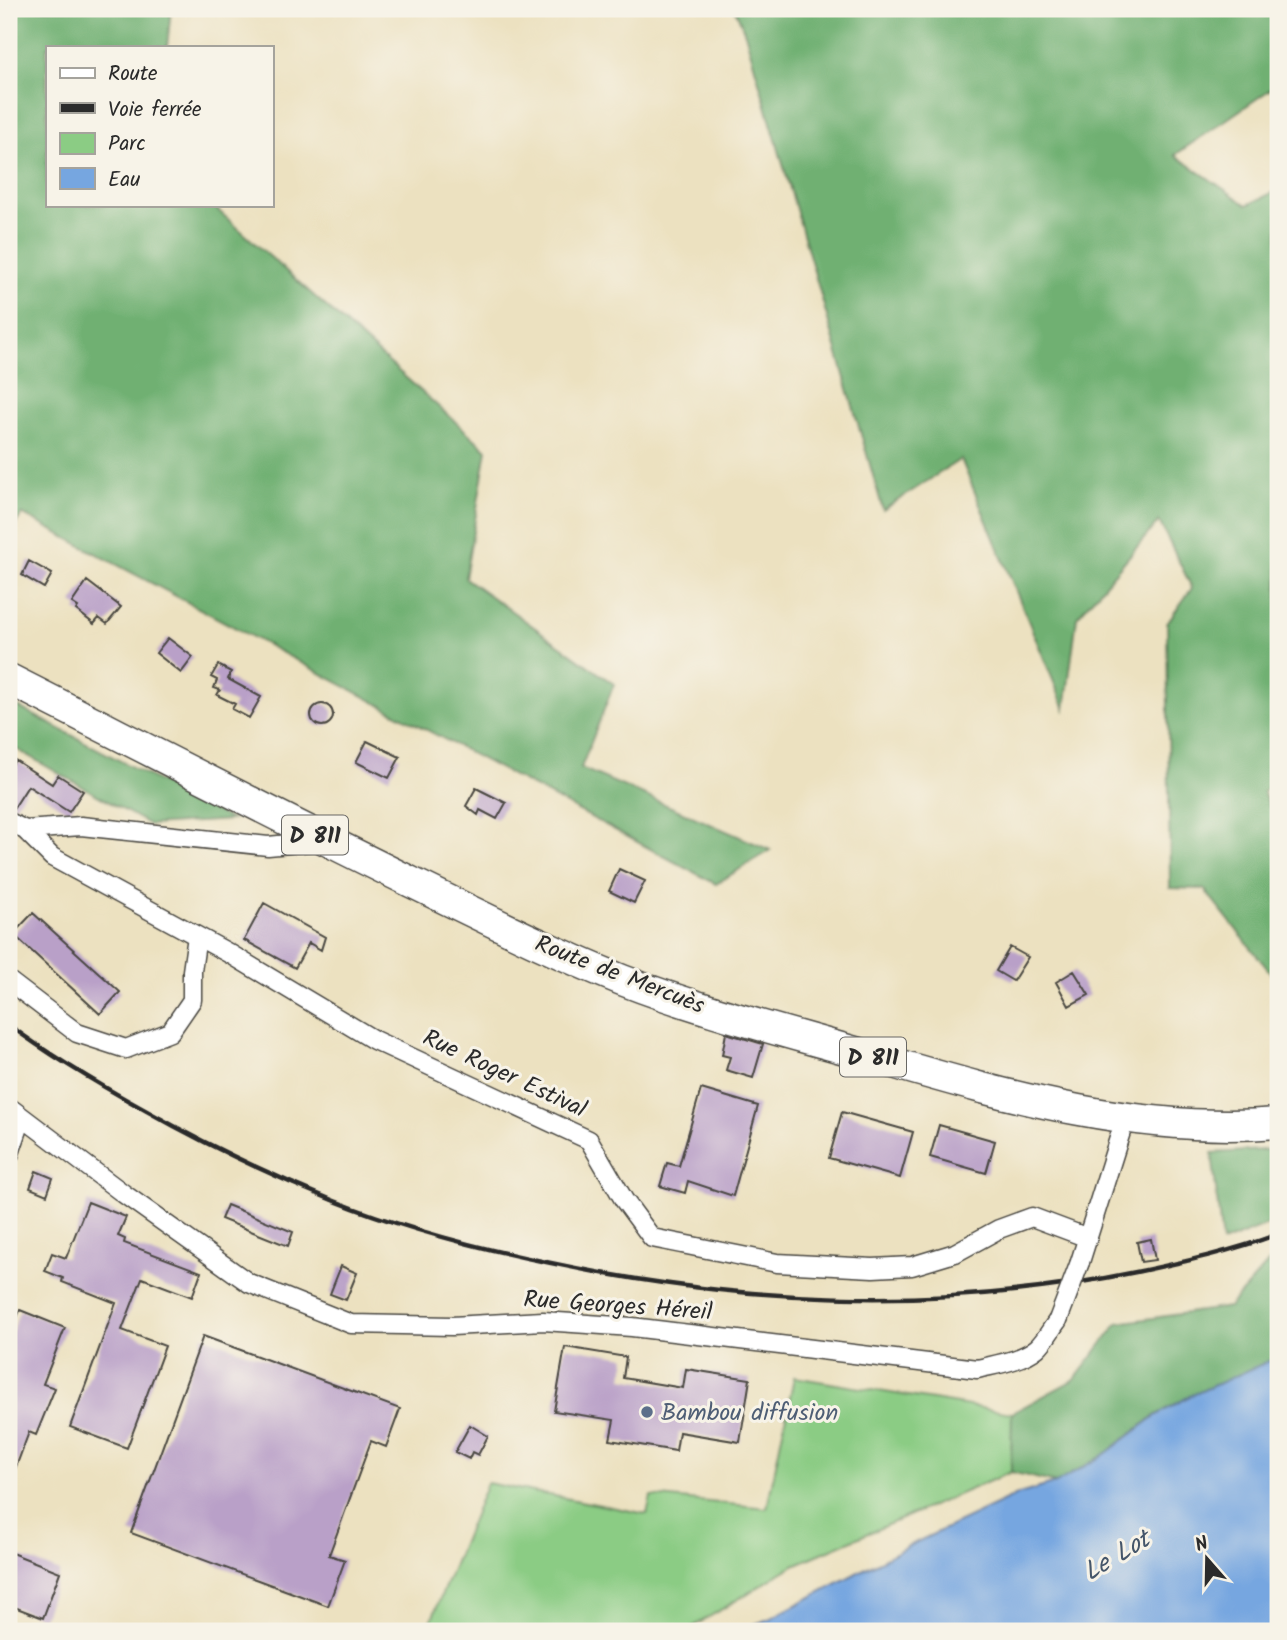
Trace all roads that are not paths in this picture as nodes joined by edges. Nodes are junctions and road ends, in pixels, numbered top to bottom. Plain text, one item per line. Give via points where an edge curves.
1 (9, 679) edge
2 (17, 826) edge
3 (327, 841) junction
4 (197, 936) junction
5 (9, 981) edge
6 (15, 1113) edge
7 (1125, 1119) junction
8 (1278, 1123) edge
9 (9, 1156) edge
10 (1088, 1238) junction

1 - 3 main road, Route de Mercuès / D 811
2 - 3 street via 81,826 268,846
2 - 4 street, Rue Roger Estival via 52,858
3 - 7 main road, Route de Mercuès / D 811 via 625,981 925,1072
4 - 5 street via 192,1000 170,1032 126,1049 77,1033
4 - 10 street, Rue Roger Estival via 374,1040 589,1140 652,1238 777,1263 873,1268 912,1266 1032,1217
6 - 9 street
6 - 10 street, Rue Georges Héreil, bridge via 249,1283 351,1324 452,1326 543,1321 632,1327 977,1369 1011,1361 1039,1347 1058,1320
7 - 8 main road, Route de Mercuès / D 811 via 1248,1126
7 - 10 street, Rue Georges Héreil

